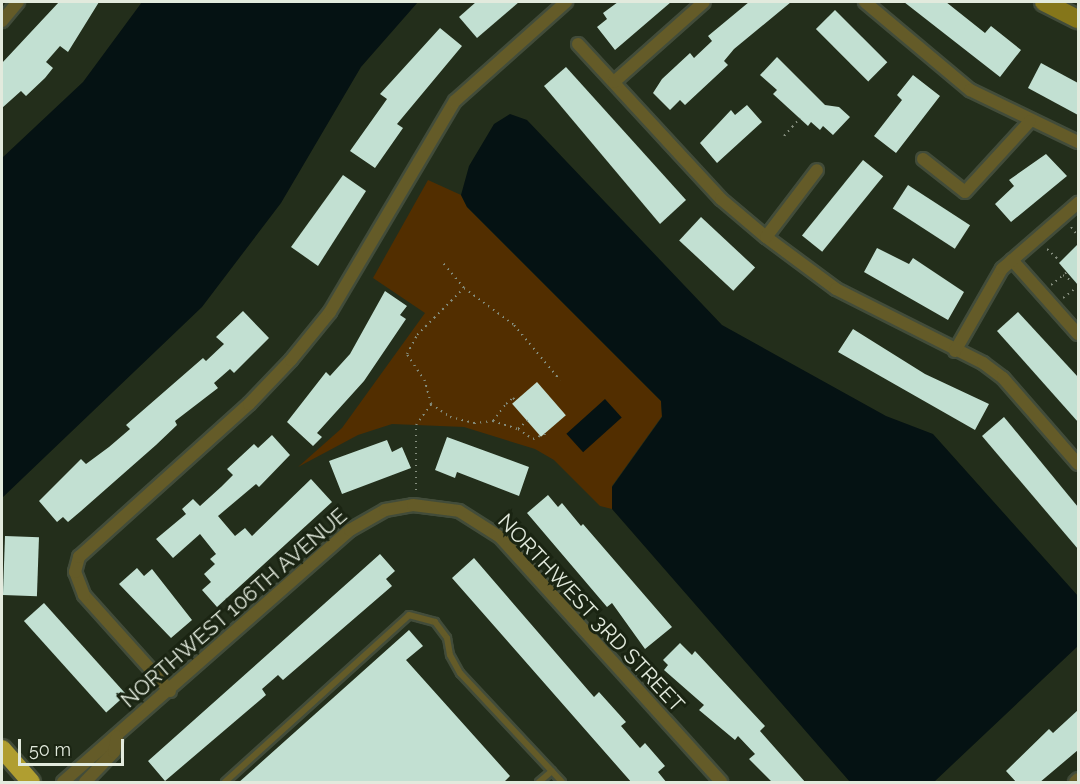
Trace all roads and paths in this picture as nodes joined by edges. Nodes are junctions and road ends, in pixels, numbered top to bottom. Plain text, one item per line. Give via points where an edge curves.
1 (18, 2) edge
2 (566, 2) edge
3 (704, 2) edge
4 (865, 2) edge
5 (1044, 2) edge
6 (1078, 19) edge
7 (2, 21) edge
8 (578, 44) dead end
9 (614, 82) junction
10 (800, 118) dead end
11 (1030, 121) junction
12 (784, 136) dead end
13 (1078, 142) edge
14 (923, 159) dead end
15 (817, 170) dead end
16 (1078, 203) edge
17 (766, 237) junction
18 (1037, 237) junction
19 (1012, 260) junction
20 (1060, 261) dead end
21 (443, 263) dead end
22 (1067, 272) dead end
23 (1063, 275) junction
24 (1070, 280) dead end
25 (1077, 287) dead end
26 (464, 288) junction
27 (1042, 292) junction
28 (1054, 306) junction
29 (1078, 334) edge
30 (955, 351) junction
31 (560, 380) dead end
32 (516, 401) dead end
33 (431, 404) junction
34 (528, 420) dead end
35 (494, 421) junction
36 (518, 429) junction
37 (547, 433) dead end
38 (1078, 464) edge
39 (416, 490) dead end
40 (413, 505) joint
41 (170, 691) junction
42 (117, 736) junction
43 (2, 749) edge
44 (552, 771) junction
45 (1078, 779) edge
46 (31, 783) edge
47 (63, 783) edge
48 (85, 783) edge
49 (225, 783) edge
50 (539, 783) edge
51 (562, 783) edge
52 (721, 783) edge
53 (1075, 783) edge

1 - 7 street
2 - 41 street via 455,101 330,312 291,360 249,404 87,548 75,572 84,595
3 - 9 street
4 - 11 street via 970,90
5 - 6 street
8 - 9 street
9 - 17 street via 721,199
10 - 12 path
11 - 13 street
11 - 14 street via 965,192
15 - 17 street
16 - 18 street
17 - 30 street via 836,289
18 - 19 street
18 - 20 path
19 - 27 street
19 - 30 street via 990,284
21 - 26 path
22 - 23 path
23 - 24 path
23 - 27 path
25 - 28 path
26 - 31 path via 513,325
26 - 33 path via 417,335 407,354 426,381
27 - 28 street
28 - 29 street
30 - 38 street via 1003,378
32 - 35 path via 513,398 506,404
33 - 35 path via 458,420
33 - 39 path via 416,425
34 - 36 path
35 - 36 path
36 - 37 path via 533,439
40 - 41 street, NORTHWEST 106TH AVENUE via 385,510 350,530
40 - 52 street, NORTHWEST 3RD STREET via 459,511 500,537
41 - 42 street, NORTHWEST 106TH AVENUE
42 - 47 street, NORTHWEST 106TH AVENUE
42 - 48 street, NORTHWEST 106TH AVENUE via 114,752
43 - 46 highway
44 - 49 lane via 460,673 450,655 447,638 435,622 409,615
44 - 50 lane
44 - 51 lane
45 - 53 street

